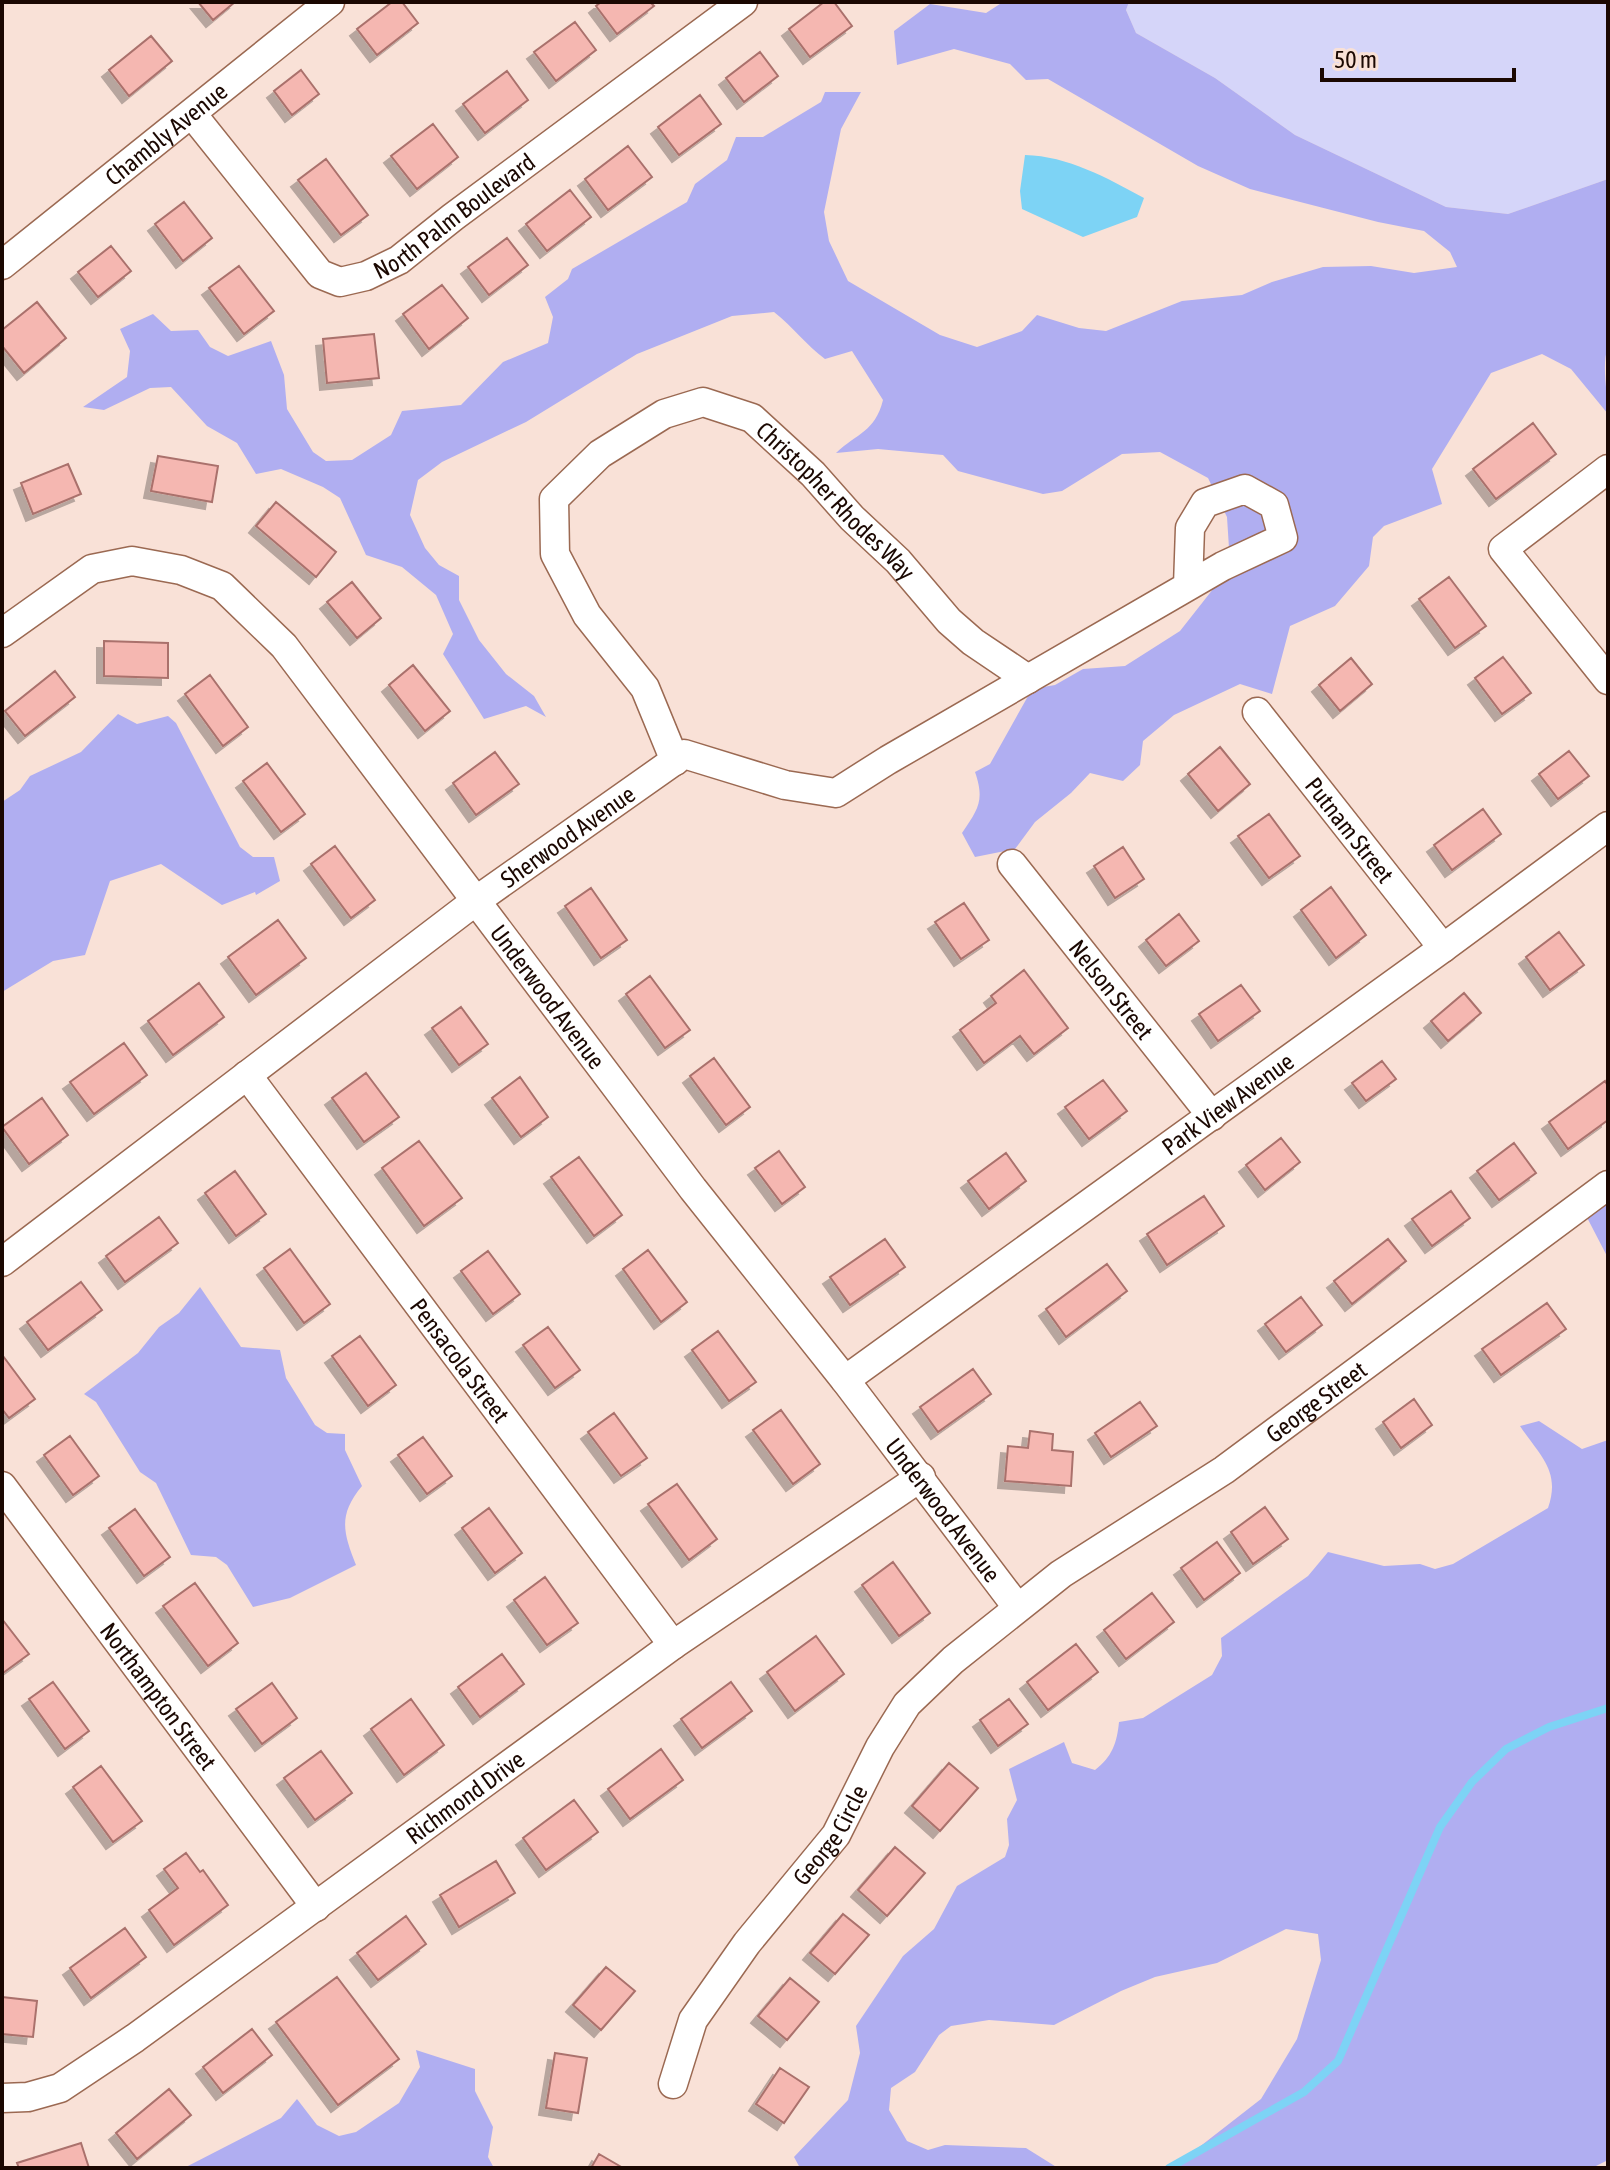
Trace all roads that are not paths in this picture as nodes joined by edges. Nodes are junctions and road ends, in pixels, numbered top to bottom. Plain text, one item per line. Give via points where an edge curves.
1 (330, 2) edge
2 (743, 2) edge
3 (192, 114) junction
4 (2, 265) edge
5 (1608, 469) edge
6 (1188, 586) dead end
7 (2, 633) edge
8 (1028, 679) junction
9 (1608, 680) edge
10 (1257, 712) dead end
11 (675, 761) junction
12 (1608, 826) edge
13 (1012, 864) dead end
14 (477, 900) junction
15 (1443, 948) junction
16 (247, 1075) junction
17 (1212, 1116) junction
18 (1608, 1185) edge
19 (2, 1262) edge
20 (845, 1380) junction
21 (921, 1477) junction
22 (2, 1486) edge
23 (1017, 1607) junction
24 (673, 1645) junction
25 (316, 1907) junction
26 (673, 2084) dead end
27 (2, 2098) edge

1 - 3 street, Chambly Avenue
2 - 3 street, North Palm Boulevard via 399,260 340,282 320,274
3 - 4 street, Chambly Avenue
5 - 9 street via 1503,549
6 - 8 street
7 - 14 street, Underwood Avenue via 92,569 132,561 181,570 222,586 284,646
8 - 11 street via 836,793 785,785 684,754
8 - 11 street, Christopher Rhodes Way via 949,621 898,561 752,418 703,402 664,414 600,454 554,499 555,554 587,615 645,688
10 - 15 street, Putnam Street
11 - 14 street, Sherwood Avenue
12 - 15 street, Park View Avenue
13 - 17 street, Nelson Street
14 - 16 street, Sherwood Avenue
14 - 20 street, Underwood Avenue via 693,1189
15 - 17 street, Park View Avenue
16 - 19 street, Sherwood Avenue
16 - 24 street, Pensacola Street
17 - 20 street, Park View Avenue
18 - 23 street, George Street via 1224,1470
20 - 21 street, Underwood Avenue
21 - 23 street, Underwood Avenue
21 - 24 street, Richmond Drive
22 - 25 street, Northampton Street
23 - 26 street, George Circle via 907,1704 836,1835 747,1943 693,2020
24 - 25 street, Richmond Drive
25 - 27 street, Richmond Drive via 60,2088

